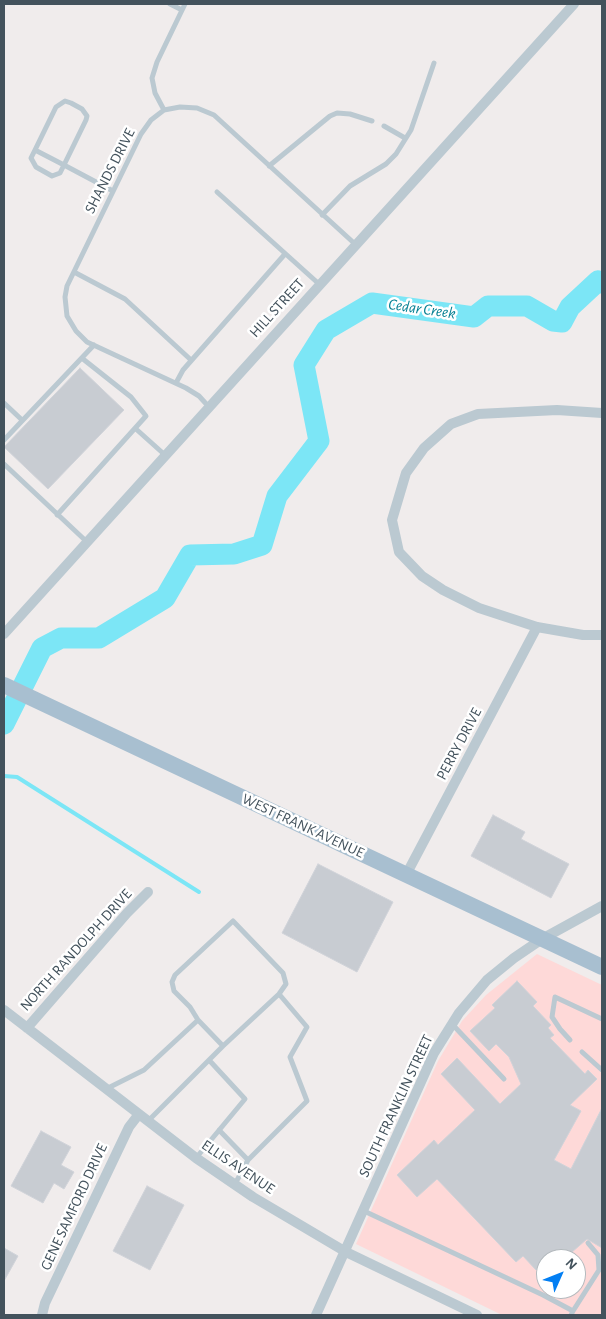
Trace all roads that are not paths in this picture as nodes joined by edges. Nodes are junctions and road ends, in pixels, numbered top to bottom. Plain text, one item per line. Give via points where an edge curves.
1 (170, 4) edge
2 (185, 4) edge
3 (574, 4) edge
4 (182, 10) junction
5 (434, 63) dead end
6 (164, 110) junction
7 (372, 122) dead end
8 (384, 126) dead end
9 (405, 138) junction
10 (35, 150) junction
11 (64, 165) junction
12 (269, 166) junction
13 (113, 191) junction
14 (217, 192) dead end
15 (322, 215) junction
16 (354, 244) junction
17 (285, 254) junction
18 (74, 272) junction
19 (319, 284) junction
20 (94, 345) junction
21 (83, 358) junction
22 (192, 360) junction
23 (176, 383) junction
24 (4, 403) edge
25 (209, 407) junction
26 (602, 413) edge
27 (22, 420) junction
28 (136, 429) junction
29 (4, 440) edge
30 (165, 455) junction
31 (4, 464) edge
32 (58, 515) junction
33 (86, 542) junction
34 (537, 628) junction
35 (4, 634) edge
36 (602, 635) edge
37 (6, 686) edge
38 (406, 875) junction
39 (148, 892) dead end
40 (602, 906) edge
41 (542, 938) junction
42 (602, 967) edge
43 (279, 994) junction
44 (4, 1010) edge
45 (602, 1019) edge
46 (198, 1020) junction
47 (452, 1024) junction
48 (27, 1028) junction
49 (570, 1040) dead end
50 (222, 1046) junction
51 (582, 1052) dead end
52 (209, 1060) junction
53 (602, 1070) edge
54 (504, 1079) dead end
55 (106, 1089) junction
56 (139, 1114) junction
57 (148, 1121) junction
58 (219, 1130) junction
59 (196, 1158) junction
60 (248, 1160) junction
61 (235, 1184) junction
62 (364, 1211) junction
63 (588, 1243) dead end
64 (346, 1252) junction
65 (572, 1313) edge
66 (42, 1315) edge
67 (316, 1315) edge
68 (477, 1315) edge

1 - 4 lane
2 - 4 lane
3 - 16 street, HILL STREET
4 - 6 lane via 152,78
5 - 9 lane
6 - 12 lane via 197,108 214,115
6 - 13 lane, SHANDS DRIVE via 141,134
7 - 12 lane via 337,113
8 - 9 lane
9 - 15 lane via 386,164 350,186
10 - 11 lane
10 - 11 lane via 31,158 36,168 52,176 60,173
10 - 11 lane via 56,107 65,101 71,103 87,116
11 - 13 lane
12 - 15 lane
13 - 18 lane, SHANDS DRIVE
14 - 17 lane
15 - 16 lane
16 - 19 street, HILL STREET
17 - 19 lane
17 - 22 lane
18 - 20 lane, SHANDS DRIVE via 65,297 67,316 76,331
18 - 22 lane via 125,299
19 - 25 street, HILL STREET
20 - 21 lane
20 - 23 lane, SHANDS DRIVE
21 - 27 lane
21 - 28 lane via 143,410 145,418
22 - 23 lane
23 - 25 lane, SHANDS DRIVE via 199,396
24 - 27 lane
25 - 30 street, HILL STREET
26 - 34 street via 557,410 478,414 451,424 435,437 415,459 401,486 392,520 399,552 406,561 422,576 462,600
27 - 29 lane
28 - 30 lane
28 - 32 lane
30 - 33 street, HILL STREET
31 - 32 lane
32 - 33 lane
33 - 35 street, HILL STREET
34 - 36 street
34 - 38 street, PERRY DRIVE
37 - 38 main road, WEST FRANK AVENUE
38 - 41 main road, WEST FRANK AVENUE
39 - 48 street, NORTH RANDOLPH DRIVE
40 - 41 street, SOUTH FRANKLIN STREET
41 - 42 main road, WEST FRANK AVENUE
41 - 47 street, SOUTH FRANKLIN STREET via 487,980
43 - 46 lane via 286,984 283,973 233,921 175,975 172,982 174,990
43 - 50 lane
43 - 60 lane via 306,1027 290,1057 307,1101
44 - 48 street, ELLIS AVENUE
45 - 49 lane via 555,997 552,1017
46 - 50 lane
46 - 55 lane via 144,1070
47 - 54 lane
47 - 62 street, SOUTH FRANKLIN STREET via 434,1053
48 - 55 street, ELLIS AVENUE
50 - 52 lane
51 - 53 lane
52 - 57 lane
52 - 58 lane via 245,1099
55 - 56 street, ELLIS AVENUE
56 - 57 street, ELLIS AVENUE
56 - 66 street, GENE SAMFORD DRIVE via 128,1127
57 - 59 street, ELLIS AVENUE
58 - 59 lane
58 - 60 lane
59 - 61 street, ELLIS AVENUE
60 - 61 lane
61 - 64 street, ELLIS AVENUE
62 - 64 street, SOUTH FRANKLIN STREET
62 - 65 lane
63 - 65 lane via 598,1255 599,1270
64 - 67 street, SOUTH FRANKLIN STREET
64 - 68 street, ELLIS AVENUE

